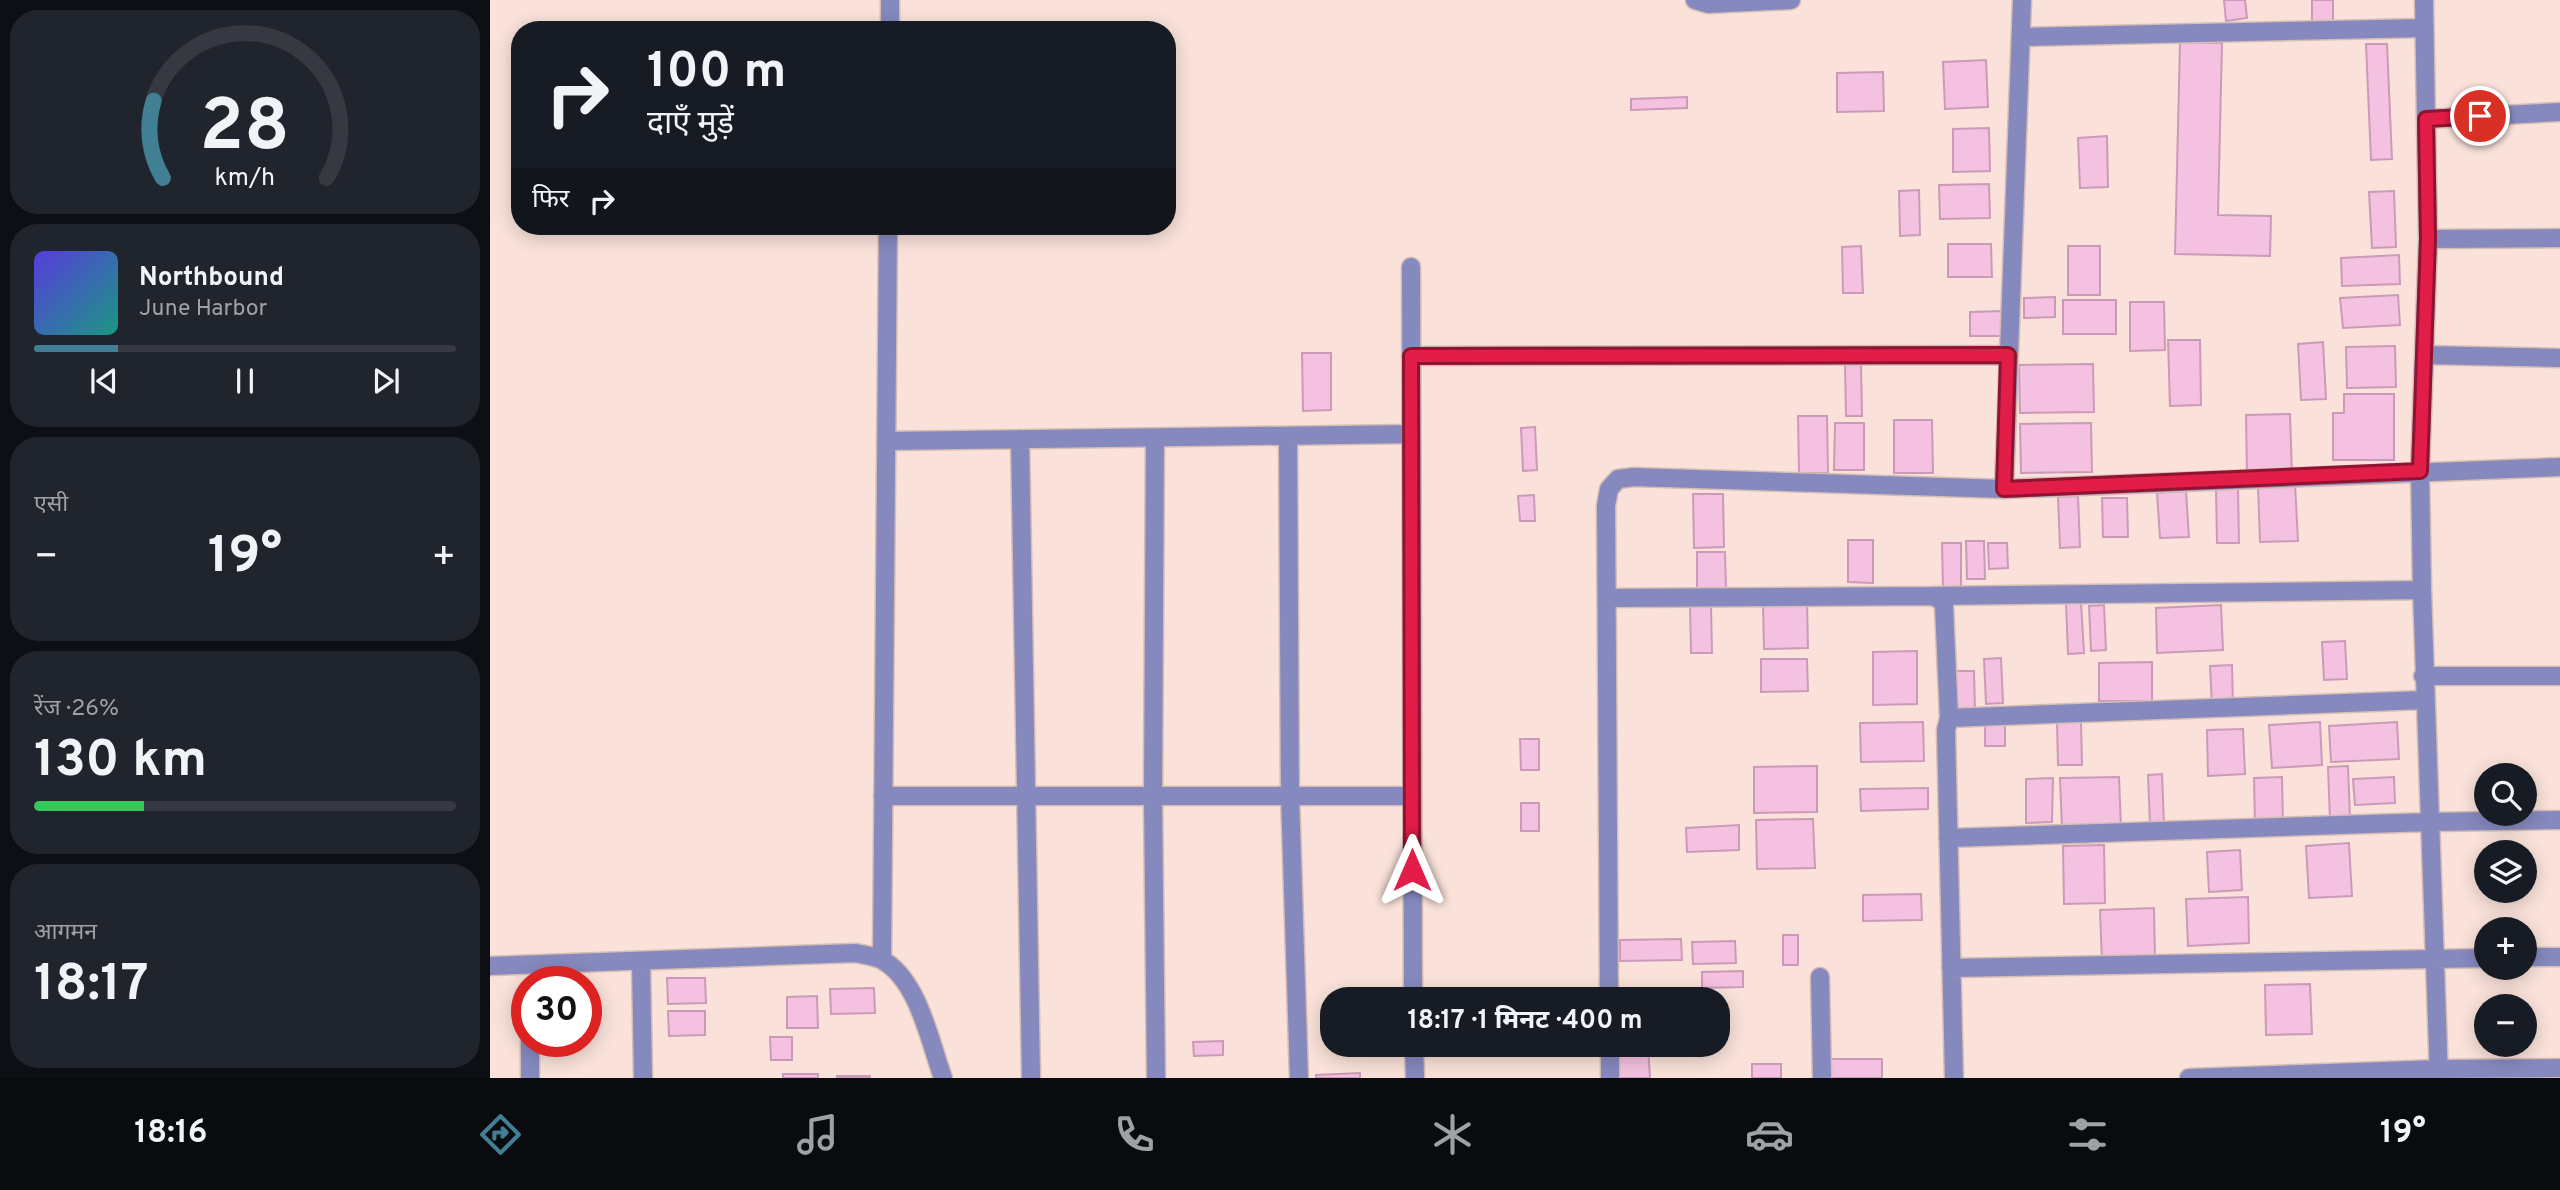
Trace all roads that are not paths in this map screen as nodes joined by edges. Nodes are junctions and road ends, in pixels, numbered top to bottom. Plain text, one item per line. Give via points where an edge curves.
1 (890, 0) edge
2 (1695, 0) edge
3 (1791, 0) edge
4 (2022, 0) edge
5 (2424, 0) edge
6 (890, 21) edge
7 (2424, 28) junction
8 (2021, 37) junction
9 (2560, 112) edge
10 (2426, 119) junction
11 (888, 235) edge
12 (2560, 238) edge
13 (2428, 239) junction
14 (1411, 267) dead end
15 (2008, 355) junction
16 (2424, 355) junction
17 (1411, 356) junction
18 (2560, 358) edge
19 (1411, 434) junction
20 (1288, 437) junction
21 (1155, 438) junction
22 (1020, 439) junction
23 (886, 441) junction
24 (2560, 467) edge
25 (2420, 471) junction
26 (2004, 489) junction
27 (2422, 590) junction
28 (1932, 596) junction
29 (1608, 598) junction
30 (2423, 676) junction
31 (2560, 676) edge
32 (2424, 700) junction
33 (1949, 718) junction
34 (1290, 795) junction
35 (883, 796) junction
36 (1025, 796) junction
37 (1153, 796) junction
38 (1412, 796) junction
39 (2560, 820) edge
40 (2429, 822) junction
41 (1948, 838) junction
42 (2537, 957) edge
43 (2560, 957) edge
44 (2474, 958) edge
45 (882, 959) junction
46 (2435, 960) junction
47 (641, 961) junction
48 (490, 966) edge
49 (594, 966) edge
50 (1951, 968) junction
51 (511, 970) edge
52 (1820, 977) dead end
53 (1413, 987) edge
54 (1609, 987) edge
55 (530, 1057) edge
56 (1415, 1057) edge
57 (1610, 1057) edge
58 (2560, 1068) edge
59 (2439, 1074) edge
60 (530, 1078) edge
61 (643, 1078) edge
62 (943, 1078) edge
63 (1031, 1078) edge
64 (1156, 1078) edge
65 (1299, 1078) edge
66 (1415, 1078) edge
67 (1610, 1078) edge
68 (1822, 1078) edge
69 (1954, 1078) edge
70 (2189, 1078) edge

1 - 6 street
2 - 3 street via 1707,4
4 - 8 street
5 - 7 street
7 - 8 street
7 - 10 street
8 - 15 street
9 - 10 street
10 - 13 street
11 - 23 street
12 - 13 street
13 - 16 street
14 - 17 street
15 - 17 street
15 - 26 street
16 - 18 street
16 - 25 street
17 - 19 street
19 - 20 street
19 - 38 street
20 - 21 street
20 - 34 street
21 - 22 street
21 - 37 street
22 - 23 street
22 - 36 street
23 - 35 street
24 - 25 street
25 - 26 street
25 - 27 street
26 - 29 street via 1618,479 1609,489 1606,506
27 - 28 street
27 - 30 street
28 - 29 street
28 - 33 street via 1944,606
29 - 54 street
30 - 31 street
30 - 32 street
32 - 33 street
32 - 40 street
33 - 41 street
34 - 37 street
34 - 38 street
34 - 65 street
35 - 36 street
35 - 45 street
36 - 37 street
36 - 63 street
37 - 64 street
38 - 53 street
39 - 40 street
40 - 41 street
40 - 46 street
41 - 50 street
42 - 43 street
44 - 46 street
45 - 47 street via 856,953
45 - 62 street via 914,993
46 - 50 street
46 - 59 street
47 - 49 street
47 - 61 street
48 - 51 street
50 - 69 street
52 - 68 street
55 - 60 street
56 - 66 street
57 - 67 street
58 - 59 street
59 - 70 street

